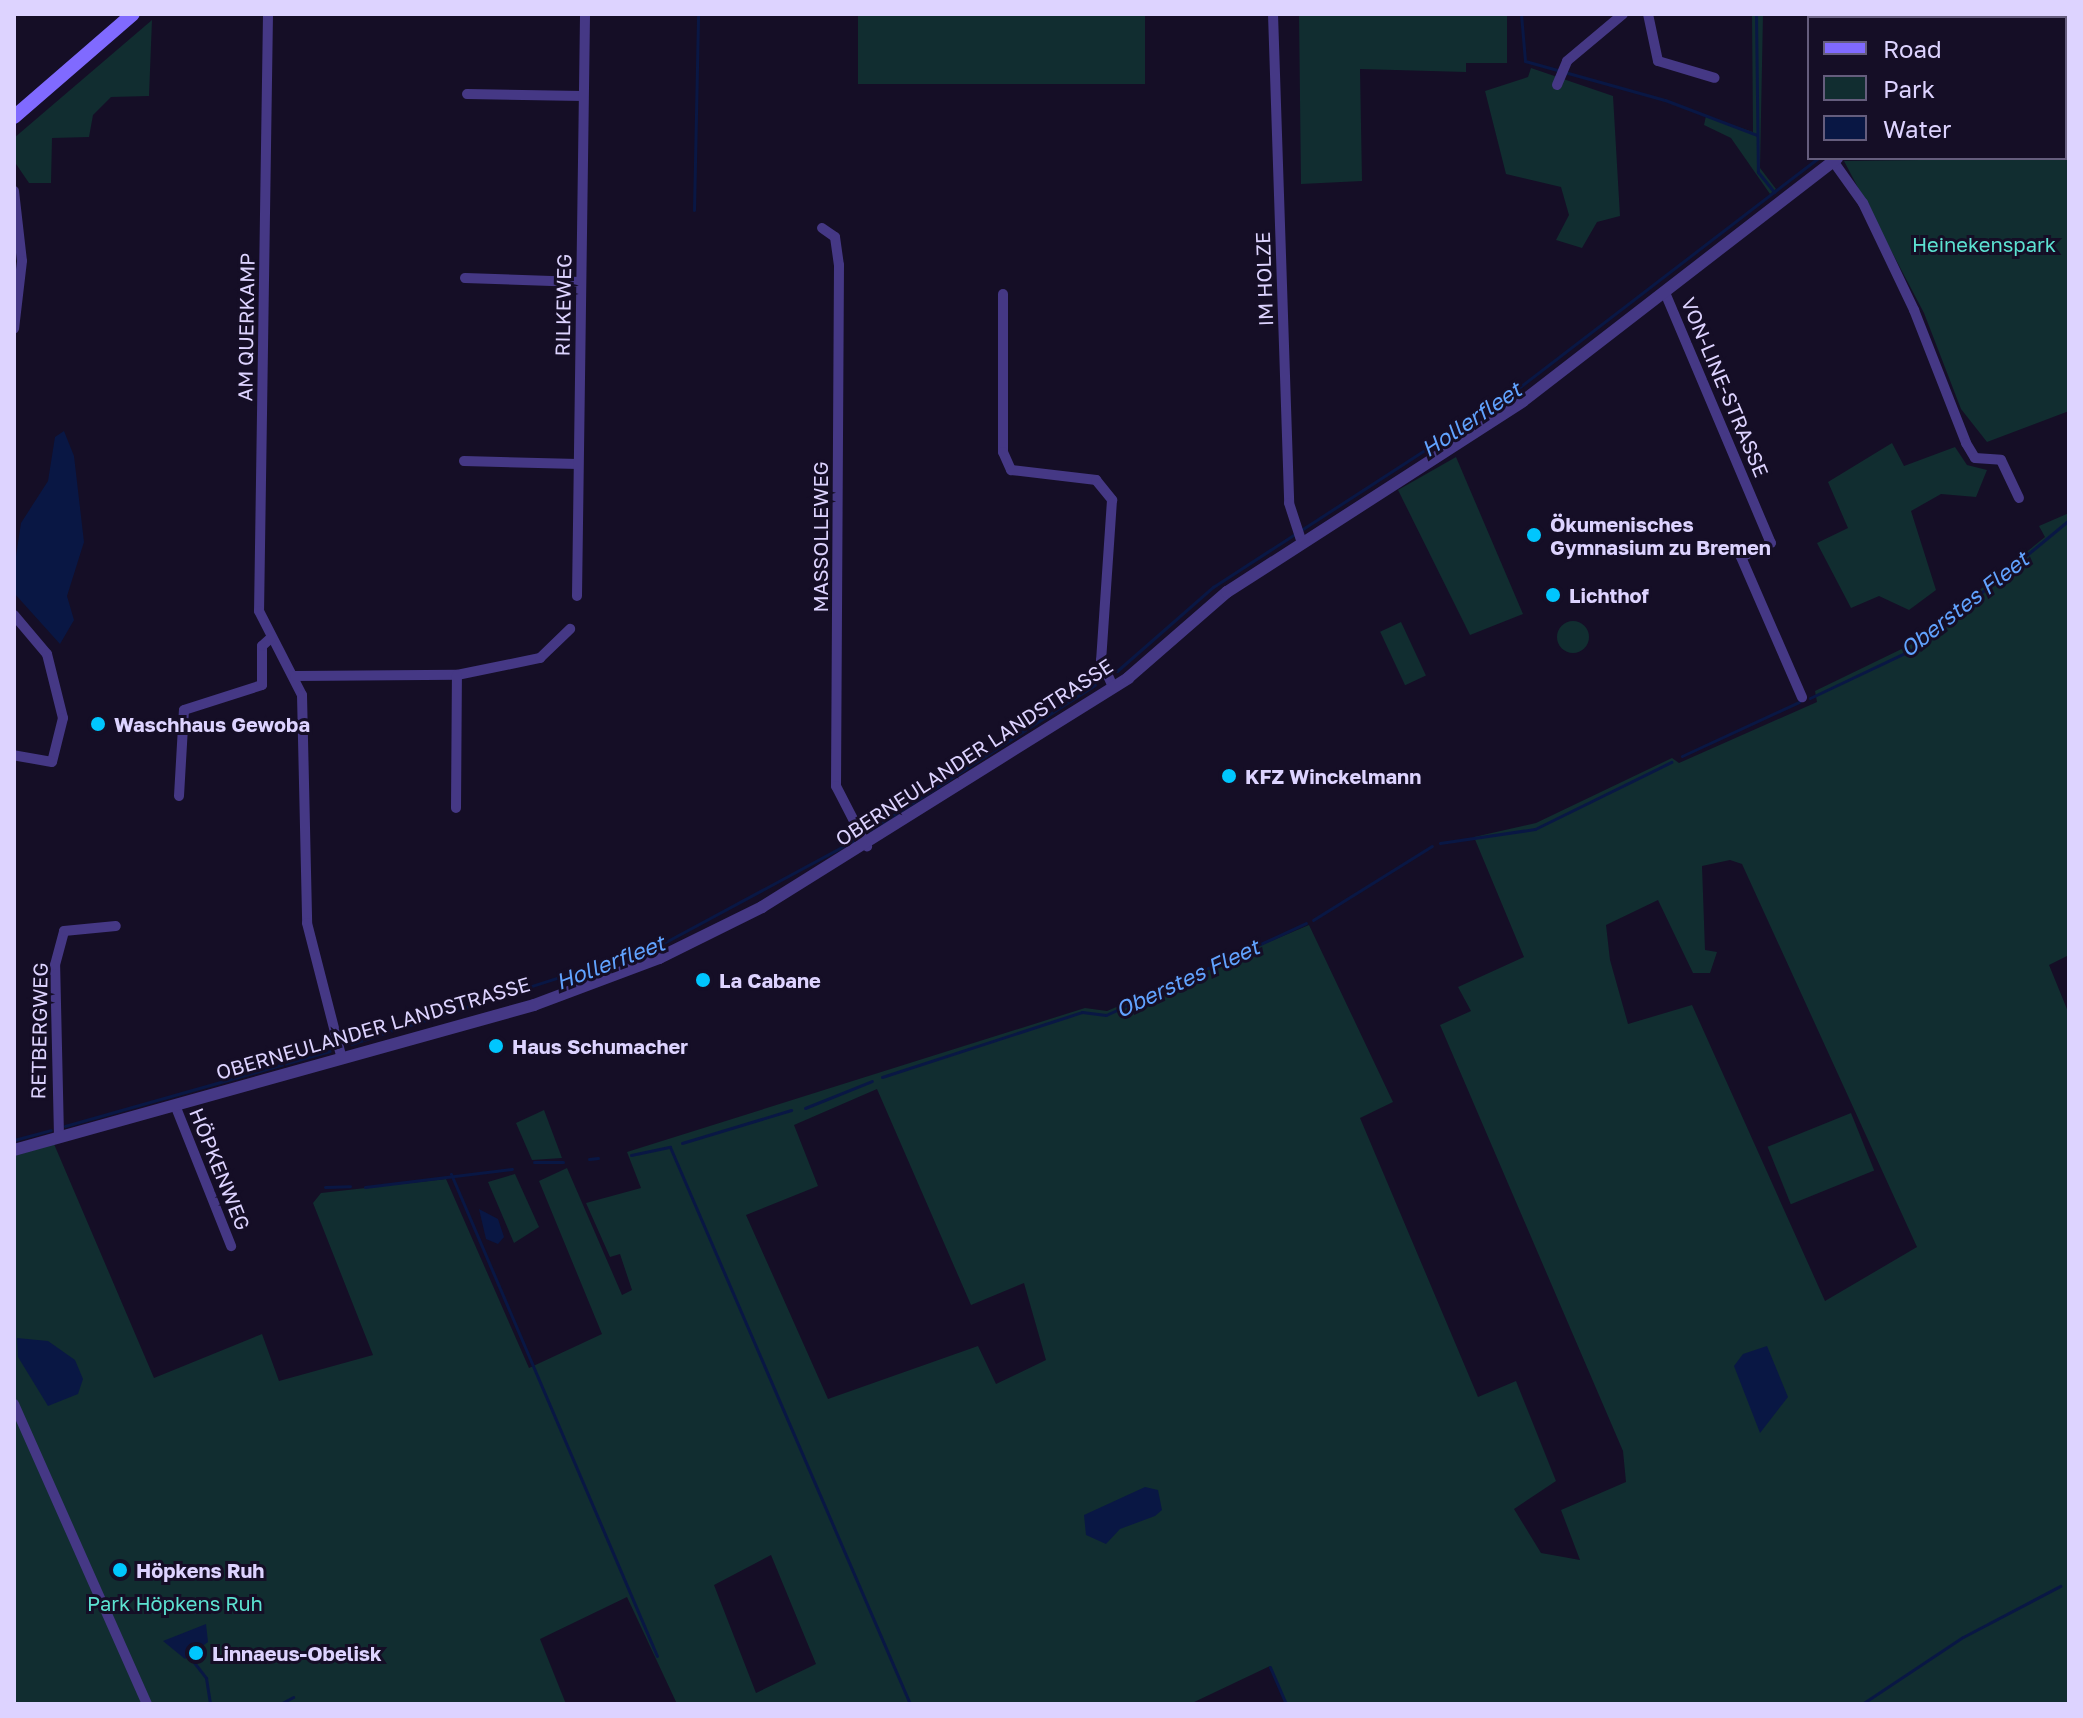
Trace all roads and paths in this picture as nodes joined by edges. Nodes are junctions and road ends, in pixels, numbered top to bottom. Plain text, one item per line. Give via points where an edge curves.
1 (133, 14) edge
2 (268, 14) edge
3 (585, 14) edge
4 (1273, 14) edge
5 (1623, 14) edge
6 (1648, 14) edge
7 (1715, 78) dead end
8 (1557, 85) dead end
9 (467, 94) dead end
10 (583, 96) junction
11 (14, 117) edge
12 (1835, 160) edge
13 (14, 191) edge
14 (822, 228) dead end
15 (465, 278) dead end
16 (581, 282) junction
17 (1003, 294) dead end
18 (1666, 295) junction
19 (14, 329) edge
20 (464, 461) dead end
21 (578, 464) junction
22 (2019, 498) dead end
23 (1297, 534) junction
24 (577, 596) dead end
25 (14, 615) edge
26 (570, 629) dead end
27 (272, 637) junction
28 (457, 675) junction
29 (295, 676) junction
30 (1113, 687) junction
31 (1802, 697) dead end
32 (14, 755) edge
33 (179, 796) dead end
34 (456, 808) dead end
35 (867, 846) junction
36 (116, 926) dead end
37 (342, 1059) junction
38 (175, 1105) junction
39 (59, 1136) junction
40 (14, 1150) edge
41 (231, 1246) dead end
42 (14, 1404) edge
43 (147, 1704) edge

1 - 11 main road
2 - 27 street, AM QUERKAMP via 259,611
3 - 10 street, RILKEWEG
4 - 23 street, IM HOLZE
5 - 8 street via 1558,72
6 - 7 street via 1658,61
9 - 10 street
10 - 16 street, RILKEWEG
12 - 18 street, OBERNEULANDER LANDSTRASSE
12 - 22 street via 1914,310 1966,443 1975,458 2001,460
13 - 19 street via 22,261
14 - 35 street, MASSOLLEWEG via 835,237 839,265 836,786
15 - 16 street
16 - 21 street, RILKEWEG
17 - 30 street via 1003,452 1011,470 1096,480 1112,500 1101,660
18 - 23 street, OBERNEULANDER LANDSTRASSE via 1523,401
18 - 31 street, VON-LINE-STRASSE via 1771,543 1741,557
20 - 21 street
21 - 24 street, RILKEWEG
23 - 30 street, OBERNEULANDER LANDSTRASSE
25 - 32 street via 47,654 63,718 52,762
26 - 28 street via 540,658
27 - 29 street, AM QUERKAMP
27 - 33 street via 262,646 262,685 184,710
28 - 29 street
28 - 34 street
29 - 37 street, AM QUERKAMP via 304,730 307,923
30 - 35 street, OBERNEULANDER LANDSTRASSE
35 - 37 street, OBERNEULANDER LANDSTRASSE via 659,958 534,1005
36 - 39 street, RETBERGWEG via 64,931 58,954
37 - 38 street, OBERNEULANDER LANDSTRASSE
38 - 39 street, OBERNEULANDER LANDSTRASSE
38 - 41 street, HÖPKENWEG
39 - 40 street, OBERNEULANDER LANDSTRASSE
42 - 43 street

